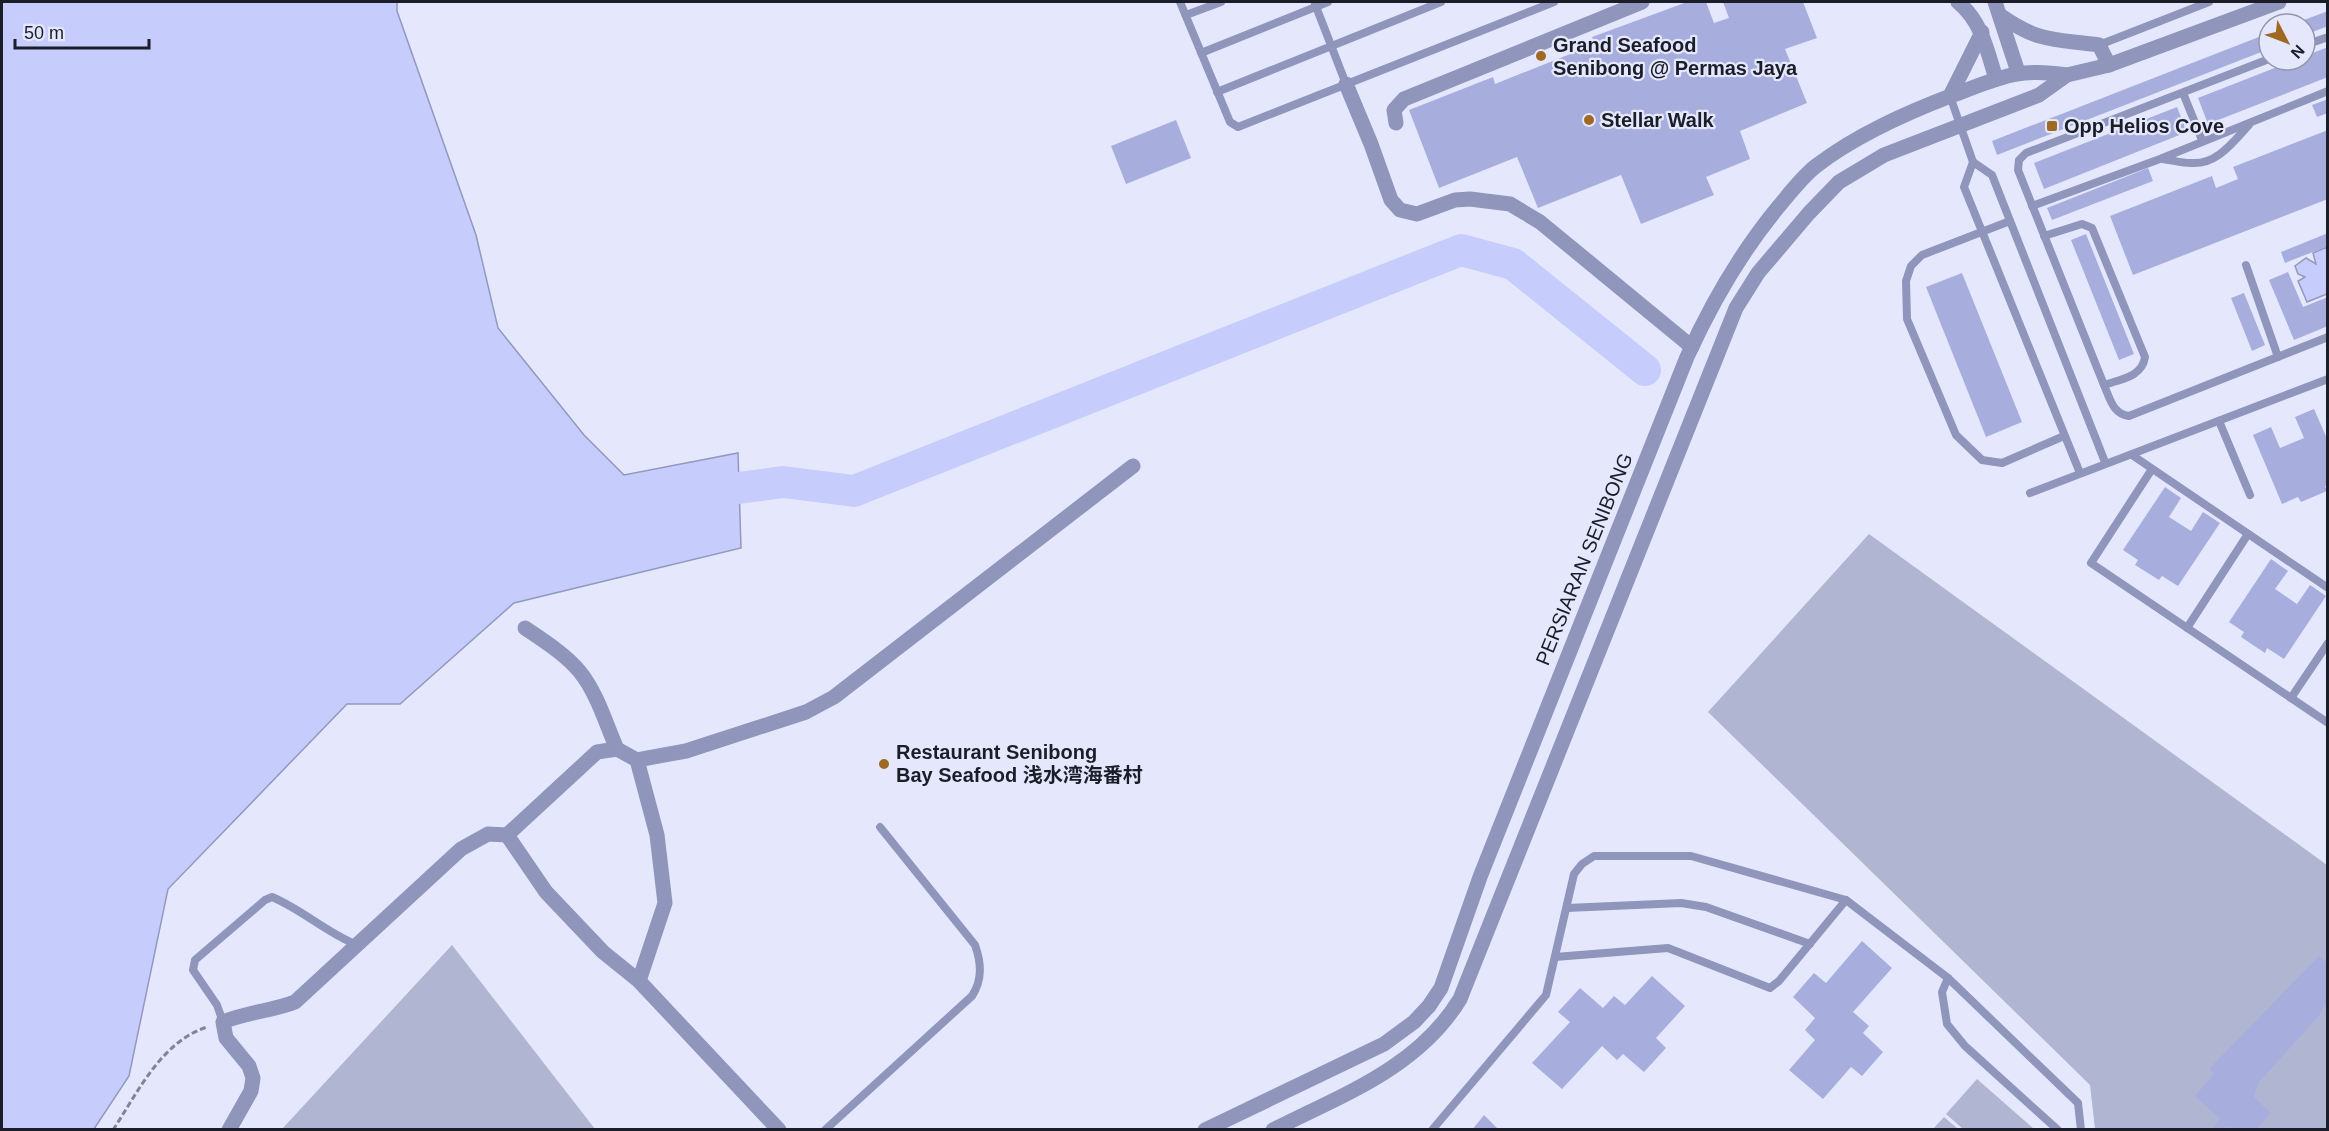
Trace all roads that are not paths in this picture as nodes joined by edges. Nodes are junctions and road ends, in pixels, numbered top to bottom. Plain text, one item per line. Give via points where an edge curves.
1 (1180, 2) edge
2 (1221, 2) edge
3 (1328, 2) edge
4 (1441, 2) edge
5 (1554, 2) edge
6 (1642, 2) edge
7 (1958, 2) edge
8 (1995, 2) edge
9 (2209, 2) edge
10 (2279, 2) edge
11 (1315, 4) edge
12 (1539, 4) edge
13 (1186, 15) junction
14 (2001, 16) junction
15 (1982, 32) junction
16 (2099, 45) junction
17 (1331, 46) junction
18 (1201, 53) junction
19 (2109, 65) junction
20 (2257, 65) edge
21 (2018, 72) junction
22 (2067, 75) junction
23 (1996, 79) junction
24 (1346, 84) junction
25 (2328, 91) edge
26 (1217, 92) junction
27 (2183, 93) junction
28 (1950, 96) junction
29 (2253, 122) junction
30 (1396, 123) dead end
31 (1960, 126) junction
32 (2202, 140) junction
33 (2160, 159) junction
34 (1973, 162) junction
35 (2032, 206) junction
36 (2010, 221) junction
37 (1981, 232) junction
38 (2044, 236) junction
39 (2246, 265) dead end
40 (2328, 337) edge
41 (1690, 352) junction
42 (2278, 357) junction
43 (2328, 379) edge
44 (2104, 385) junction
45 (2219, 421) junction
46 (2064, 436) junction
47 (2132, 455) junction
48 (2105, 462) junction
49 (1133, 466) dead end
50 (2152, 468) junction
51 (2080, 473) junction
52 (2030, 493) dead end
53 (2250, 495) dead end
54 (2248, 534) junction
55 (2328, 588) edge
56 (525, 628) dead end
57 (2187, 628) junction
58 (2328, 643) edge
59 (2291, 698) junction
60 (2328, 723) edge
61 (617, 749) junction
62 (637, 760) junction
63 (880, 826) dead end
64 (507, 835) junction
65 (1846, 900) junction
66 (1567, 908) junction
67 (1810, 944) junction
68 (358, 945) junction
69 (1555, 957) junction
70 (1948, 978) junction
71 (639, 981) junction
72 (223, 1022) junction
73 (229, 1130) edge
74 (779, 1130) edge
75 (825, 1130) edge
76 (1205, 1130) edge
77 (1273, 1130) edge
78 (1432, 1130) edge
79 (2058, 1130) edge
80 (2081, 1130) edge

1 - 13 lane
2 - 13 lane
3 - 11 lane
4 - 17 lane
5 - 12 lane
6 - 30 street via 1404,99 1394,110
7 - 15 street
8 - 14 street
9 - 16 lane
10 - 19 street, PERSIARAN SENIBONG
11 - 17 lane
11 - 18 lane
12 - 24 lane
13 - 18 lane
14 - 16 street via 2025,33
14 - 21 street
15 - 23 street
15 - 28 street
16 - 19 street
17 - 24 lane
17 - 26 lane
18 - 26 lane
19 - 22 street, PERSIARAN SENIBONG
20 - 27 lane
21 - 22 street, PERSIARAN SENIBONG
21 - 23 street, PERSIARAN SENIBONG
22 - 31 street, PERSIARAN SENIBONG via 2039,95
23 - 28 street, PERSIARAN SENIBONG
24 - 26 lane via 1238,127 1230,122
24 - 41 street via 1391,200 1400,210 1417,214 1455,200 1470,199 1510,204 1540,222
25 - 29 lane
27 - 32 lane
27 - 35 lane via 2021,155 2018,170
28 - 31 lane
28 - 41 street, PERSIARAN SENIBONG via 1866,135 1814,168 1785,198 1738,259
29 - 32 lane
29 - 33 lane via 2214,158 2192,164
31 - 34 lane
31 - 77 street, PERSIARAN SENIBONG via 1884,155 1839,182 1758,273 1736,308 1460,999 1434,1035 1394,1068
32 - 33 lane
33 - 35 lane
34 - 36 lane via 1992,175
34 - 37 lane via 1964,188
35 - 38 lane
36 - 37 lane
36 - 48 lane
37 - 46 lane
37 - 46 lane via 1922,255 1911,266 1906,281 1907,319 1956,435 1982,460 2002,463
38 - 44 lane
38 - 44 lane via 2082,224 2092,228 2145,357 2144,366 2137,373
39 - 42 lane
40 - 42 lane
41 - 76 street, PERSIARAN SENIBONG via 1480,877 1441,988 1414,1022 1384,1044
42 - 44 lane via 2130,416 2115,410
43 - 45 lane
45 - 47 lane
45 - 53 lane
46 - 51 lane
47 - 48 lane
47 - 50 lane
48 - 51 lane
49 - 62 street via 834,697 806,712 686,751
50 - 54 lane
50 - 57 lane via 2091,563
51 - 52 lane
54 - 55 lane
54 - 57 lane
56 - 61 street via 579,670
57 - 59 lane
58 - 59 lane
59 - 60 lane
61 - 62 street
61 - 64 street via 597,752
62 - 71 street via 657,835 665,903
63 - 75 lane via 975,945 981,961 980,973 972,996
64 - 68 street via 488,834 461,849
64 - 71 street via 546,892 603,952
65 - 66 lane via 1691,856 1594,856 1574,874
65 - 67 lane
65 - 70 lane
66 - 67 lane via 1682,903 1706,907
66 - 69 lane
67 - 69 lane via 1770,988 1668,948
68 - 72 street via 295,1002 278,1009 244,1013
68 - 72 lane via 331,934 281,900 265,900 195,960 193,970 217,1005
69 - 78 lane via 1546,995
70 - 79 lane via 1942,992 1947,1024 1965,1046
70 - 80 lane via 2078,1103
71 - 74 street
72 - 73 street via 226,1038 254,1078

